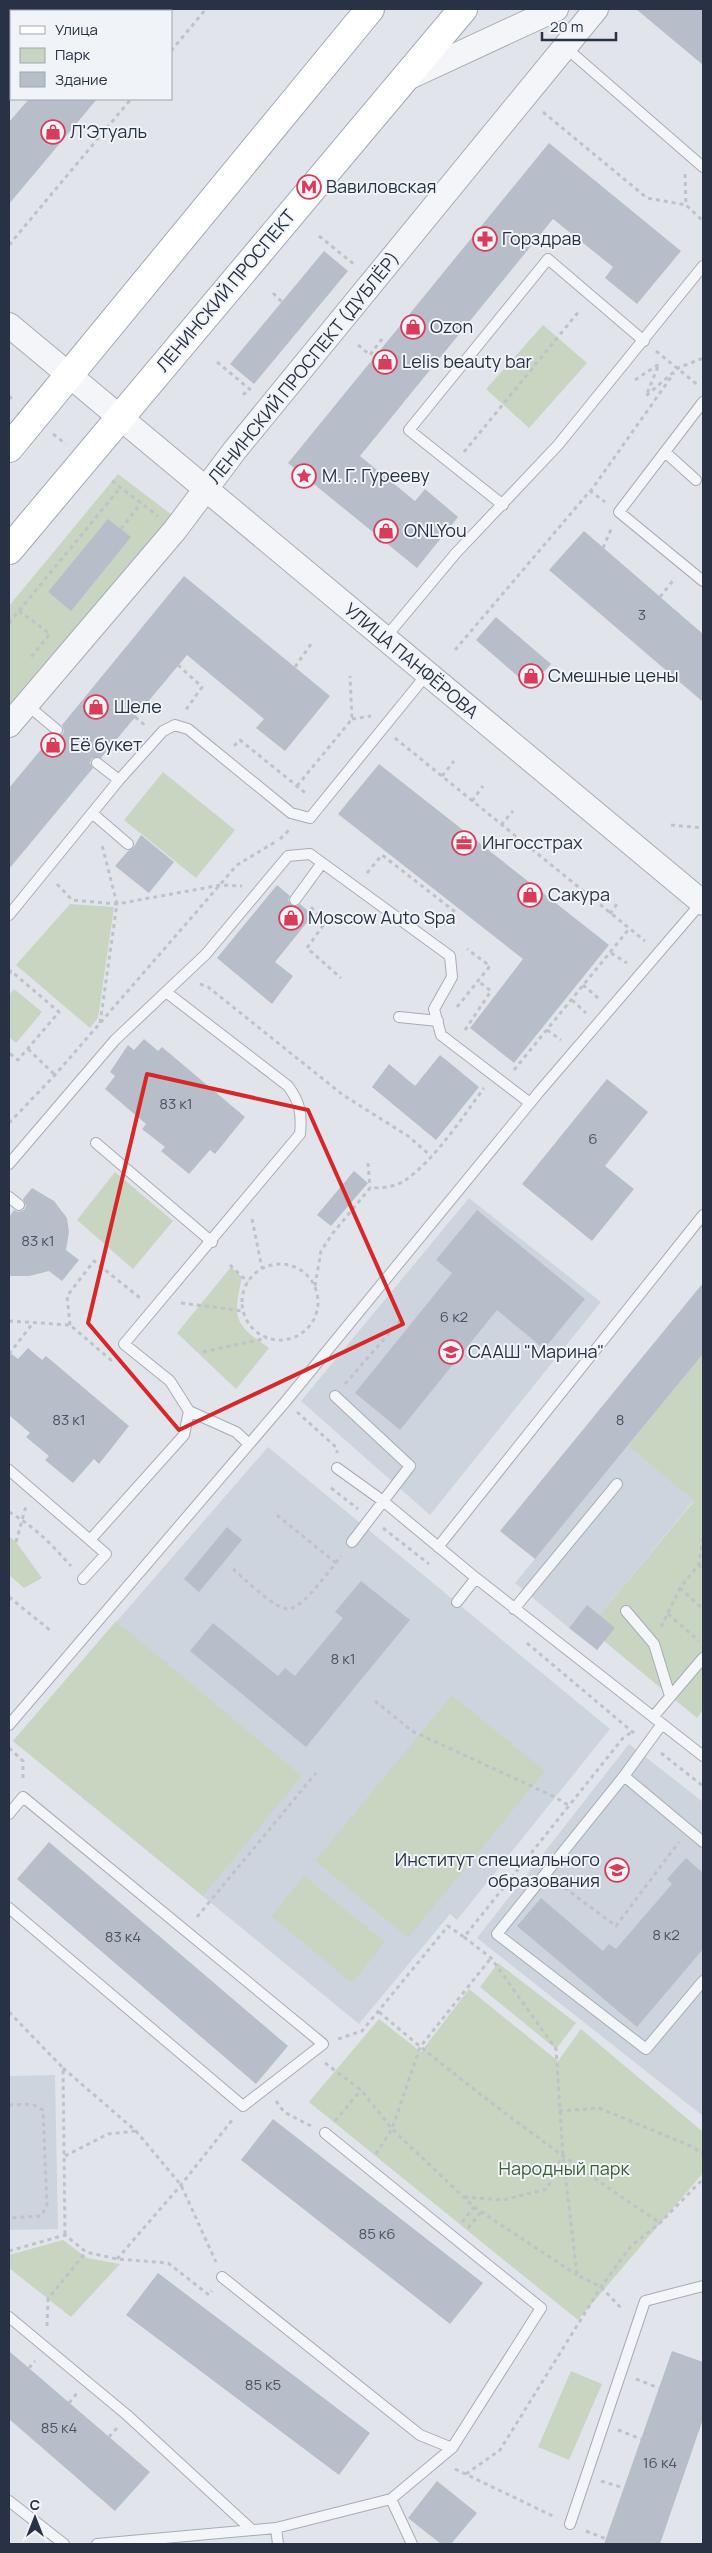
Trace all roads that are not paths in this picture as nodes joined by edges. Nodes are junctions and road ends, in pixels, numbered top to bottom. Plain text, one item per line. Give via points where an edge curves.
1 (370, 9) edge
2 (463, 9) edge
3 (556, 9) edge
4 (596, 9) edge
5 (564, 47) junction
6 (403, 79) junction
7 (703, 167) edge
8 (703, 266) edge
9 (9, 325) edge
10 (644, 341) junction
11 (69, 376) junction
12 (703, 402) edge
13 (119, 418) junction
14 (9, 448) edge
15 (665, 452) junction
16 (696, 480) dead end
17 (206, 491) junction
18 (503, 505) junction
19 (9, 550) edge
20 (703, 581) edge
21 (384, 639) junction
22 (427, 674) junction
23 (26, 704) junction
24 (9, 725) edge
25 (57, 730) dead end
26 (97, 763) dead end
27 (119, 780) junction
28 (92, 813) junction
29 (128, 844) dead end
30 (322, 863) junction
31 (297, 897) road end
32 (703, 903) edge
33 (9, 915) edge
34 (166, 992) junction
35 (399, 1017) dead end
36 (438, 1021) junction
37 (530, 1103) junction
38 (96, 1143) dead end
39 (13, 1150) edge
40 (9, 1164) edge
41 (9, 1197) edge
42 (19, 1205) dead end
43 (703, 1215) edge
44 (212, 1242) junction
45 (335, 1396) road end
46 (189, 1411) junction
47 (249, 1444) junction
48 (337, 1468) road end
49 (9, 1470) edge
50 (617, 1484) dead end
51 (383, 1501) junction
52 (90, 1540) junction
53 (352, 1542) road end
54 (438, 1547) junction
55 (476, 1578) junction
56 (83, 1579) road end
57 (457, 1602) dead end
58 (514, 1609) junction
59 (626, 1611) dead end
60 (703, 1658) edge
61 (670, 1696) junction
62 (653, 1717) junction
63 (662, 1724) junction
64 (9, 1725) edge
65 (703, 1756) edge
66 (624, 1776) junction
67 (9, 1814) edge
68 (703, 1842) edge
69 (9, 1908) edge
70 (703, 1981) edge
71 (325, 2133) road end
72 (222, 2277) road end
73 (703, 2286) edge
74 (9, 2316) edge
75 (452, 2448) junction
76 (391, 2499) junction
77 (9, 2501) edge
78 (570, 2524) road end
79 (276, 2528) junction
80 (252, 2530) junction
81 (64, 2544) edge
82 (97, 2544) edge
83 (278, 2544) edge
84 (412, 2544) edge

1 - 11 main road
2 - 6 main road, ЛЕНИНСКИЙ ПРОСПЕКТ
3 - 6 street
4 - 5 street, ЛЕНИНСКИЙ ПРОСПЕКТ (ДУБЛЁР)
5 - 7 lane
5 - 17 street, ЛЕНИНСКИЙ ПРОСПЕКТ (ДУБЛЁР) via 241,442
6 - 13 main road, ЛЕНИНСКИЙ ПРОСПЕКТ
8 - 10 lane
9 - 11 street, УЛИЦА ПАНФЁРОВА
10 - 18 lane via 558,445
10 - 18 lane via 548,259 409,430
11 - 13 street, УЛИЦА ПАНФЁРОВА
11 - 14 main road
12 - 15 lane
13 - 17 street, УЛИЦА ПАНФЁРОВА
13 - 19 main road, ЛЕНИНСКИЙ ПРОСПЕКТ
15 - 16 lane
15 - 20 lane via 619,512
17 - 21 street, УЛИЦА ПАНФЁРОВА
17 - 23 street, ЛЕНИНСКИЙ ПРОСПЕКТ (ДУБЛЁР)
18 - 21 lane via 456,553
21 - 22 street, УЛИЦА ПАНФЁРОВА
22 - 27 lane via 310,818 290,813 188,729 175,725 163,731
22 - 32 street, УЛИЦА ПАНФЁРОВА
23 - 24 street, ЛЕНИНСКИЙ ПРОСПЕКТ (ДУБЛЁР)
23 - 25 lane
26 - 27 lane
27 - 28 lane
28 - 29 lane
28 - 33 lane
30 - 31 lane
30 - 34 lane via 310,854 288,856 206,954
30 - 36 lane via 450,956 452,977 434,1009
32 - 37 lane
34 - 39 lane via 115,1040
34 - 44 lane via 288,1086 302,1116 300,1134
35 - 36 lane
36 - 37 lane via 441,1035
37 - 47 lane
38 - 44 lane
39 - 40 lane
41 - 42 lane
43 - 54 lane
44 - 46 lane via 124,1344 170,1380
45 - 51 lane via 410,1466
46 - 47 lane via 236,1432
46 - 52 lane via 184,1435
47 - 64 lane
48 - 51 lane
49 - 52 lane
50 - 58 lane
51 - 53 lane
51 - 54 lane
52 - 56 lane via 106,1554
54 - 55 lane
55 - 57 lane
55 - 58 lane
58 - 62 lane
59 - 61 lane via 654,1644
60 - 61 lane
61 - 62 lane
62 - 63 lane
63 - 65 lane
63 - 66 lane
66 - 68 lane
66 - 70 lane via 497,1934 646,2049
67 - 69 lane via 23,1797 323,2044 243,2106
71 - 75 lane via 541,2308
72 - 75 lane via 420,2435
73 - 78 lane via 645,2301
74 - 80 lane via 127,2415
75 - 76 lane
76 - 79 lane
76 - 84 lane
77 - 81 lane
79 - 80 lane
79 - 83 lane
80 - 82 lane

